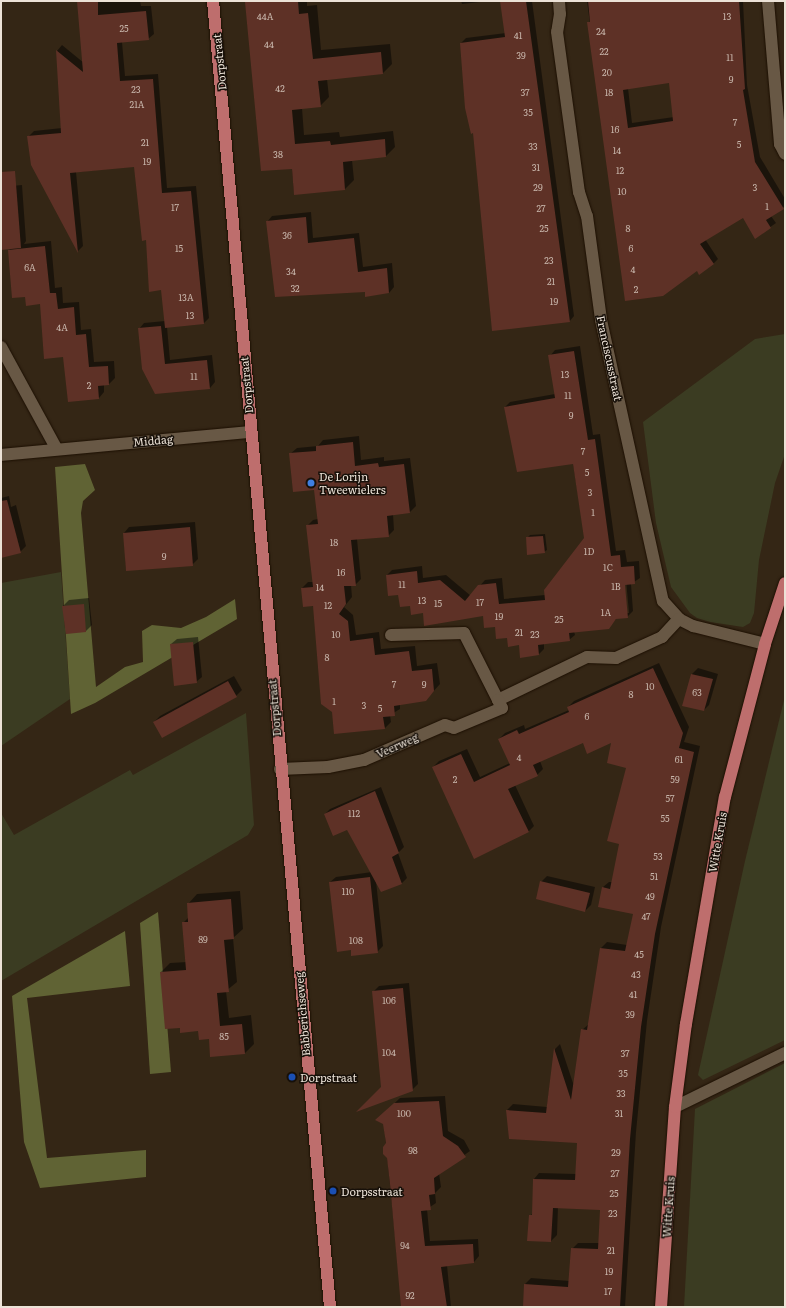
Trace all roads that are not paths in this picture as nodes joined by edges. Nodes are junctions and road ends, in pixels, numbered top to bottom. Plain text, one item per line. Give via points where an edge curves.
1 (213, 1) edge
2 (558, 1) edge
3 (768, 1) edge
4 (785, 154) edge
5 (1, 347) edge
6 (250, 432) junction
7 (56, 448) junction
8 (1, 455) edge
9 (785, 583) edge
10 (679, 619) junction
11 (391, 635) dead end
12 (765, 644) junction
13 (498, 700) junction
14 (280, 769) junction
15 (785, 1053) edge
16 (675, 1106) junction
17 (330, 1307) edge
18 (661, 1307) edge

1 - 6 main road, Dorpstraat
2 - 10 street, Franciscusstraat via 560,14 557,32 567,111 579,192 587,216 601,320 663,601
3 - 4 street via 780,144
5 - 7 street
6 - 7 street, Middag
6 - 14 main road, Dorpstraat
7 - 8 street, Middag
9 - 12 main road, Witte Kruis
10 - 12 street, Franciscusstraat via 693,626
10 - 13 street via 662,637 616,658 587,657
11 - 13 street via 464,633
12 - 16 main road, Witte Kruis via 724,797
13 - 14 street, Veerweg via 502,708 454,728 445,725 364,760 328,767
14 - 17 main road, Babberichseweg
15 - 16 street
16 - 18 main road, Witte Kruis

